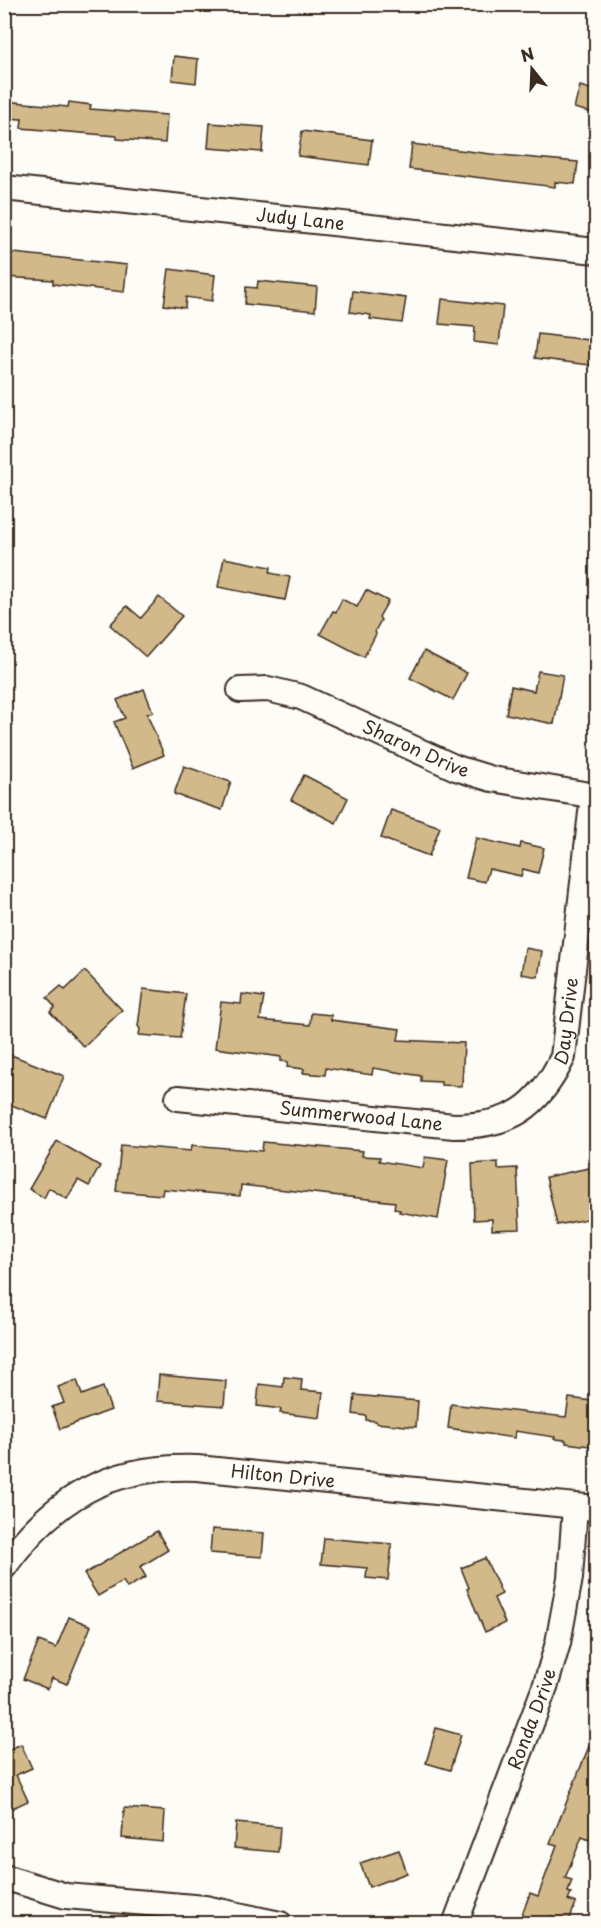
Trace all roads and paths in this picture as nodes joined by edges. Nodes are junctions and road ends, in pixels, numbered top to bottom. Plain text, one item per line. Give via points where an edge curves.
1 (4, 188) edge
2 (597, 251) edge
3 (240, 690) dead end
4 (595, 795) edge
5 (538, 1097) joint
6 (178, 1098) dead end
7 (586, 1508) edge
8 (4, 1567) edge
9 (4, 1877) edge
10 (280, 1923) edge
11 (455, 1923) edge

1 - 2 street, Judy Lane
3 - 4 street, Sharon Drive via 268,689 301,697 456,768 492,779
4 - 5 street, Day Drive via 562,1057 551,1082
5 - 6 street, Summerwood Lane via 502,1121 480,1126
7 - 8 street, Hilton Drive via 168,1467 111,1479 79,1494 46,1517
7 - 11 street, Ronda Drive via 546,1684
9 - 10 street via 66,1896 205,1908

